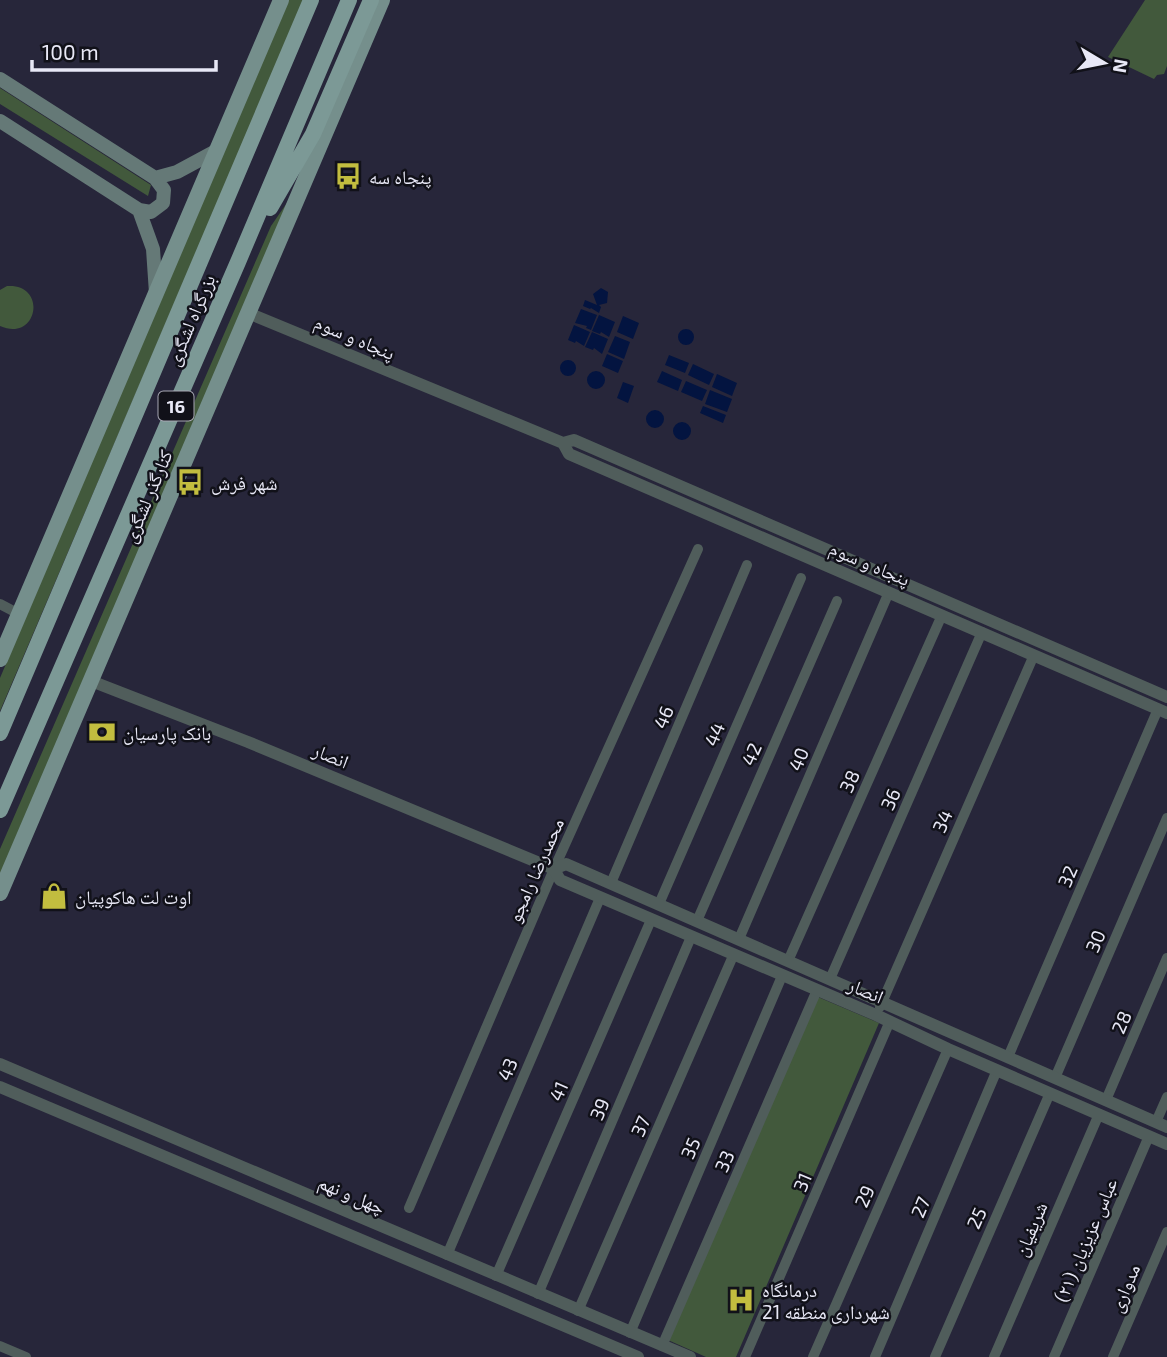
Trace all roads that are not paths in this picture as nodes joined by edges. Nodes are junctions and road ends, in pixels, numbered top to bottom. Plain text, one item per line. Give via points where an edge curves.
1 (281, 0) edge
2 (311, 0) edge
3 (349, 0) edge
4 (371, 0) edge
5 (382, 0) edge
6 (0, 79) edge
7 (0, 121) edge
8 (216, 151) junction
9 (156, 178) junction
10 (138, 211) junction
11 (239, 262) junction
12 (156, 293) junction
13 (248, 313) junction
14 (563, 443) junction
15 (698, 549) dead end
16 (747, 565) dead end
17 (801, 578) dead end
18 (889, 592) junction
19 (838, 601) dead end
20 (0, 604) edge
21 (19, 614) junction
22 (942, 615) junction
23 (982, 632) junction
24 (1034, 655) junction
25 (0, 659) edge
26 (91, 681) junction
27 (1167, 697) edge
28 (1162, 711) edge
29 (0, 733) edge
30 (0, 810) edge
31 (1167, 818) edge
32 (554, 869) junction
33 (611, 883) junction
34 (0, 894) edge
35 (600, 898) junction
36 (659, 904) junction
37 (651, 920) junction
38 (697, 921) junction
39 (691, 937) junction
40 (739, 939) junction
41 (733, 956) junction
42 (1167, 958) edge
43 (788, 961) junction
44 (782, 976) junction
45 (830, 979) junction
46 (817, 990) junction
47 (882, 1002) junction
48 (876, 1015) junction
49 (890, 1021) junction
50 (948, 1049) junction
51 (1008, 1058) junction
52 (0, 1064) edge
53 (998, 1070) junction
54 (1055, 1078) junction
55 (0, 1087) edge
56 (1050, 1093) junction
57 (1167, 1097) edge
58 (1106, 1100) junction
59 (1099, 1114) junction
60 (1162, 1125) edge
61 (1149, 1136) junction
62 (1167, 1144) edge
63 (409, 1208) dead end
64 (1167, 1232) edge
65 (447, 1255) junction
66 (496, 1276) junction
67 (538, 1294) junction
68 (578, 1311) junction
69 (630, 1333) junction
70 (0, 1346) edge
71 (662, 1346) junction
72 (26, 1357) edge
73 (638, 1357) edge
74 (690, 1357) edge
75 (745, 1357) edge
76 (813, 1357) edge
77 (875, 1357) edge
78 (935, 1357) edge
79 (994, 1357) edge
80 (1054, 1357) edge
81 (1113, 1357) edge

1 - 8 main road
2 - 29 highway, بزرگراه لشگری / 16
3 - 11 highway, بزرگراه لشگری / 16
4 - 11 highway via 313,134
5 - 13 main road, کنارگذر لشگری
6 - 9 main road
7 - 10 main road
8 - 9 main road
8 - 12 main road
9 - 10 main road via 164,190 163,204 151,212
10 - 12 main road via 153,249
11 - 30 highway, بزرگراه لشگری / 16
12 - 21 main road
13 - 14 street, پنجاه و سوم
13 - 26 main road, کنارگذر لشگری
14 - 18 street, پنجاه و سوم via 569,454
14 - 27 street, پنجاه و سوم via 574,440
15 - 32 street, محمدرضا رامجو
16 - 33 street, 46
17 - 36 street, 44
18 - 22 street, پنجاه و سوم
18 - 40 street, 40
19 - 38 street, 42
20 - 21 street
21 - 25 main road
22 - 23 street, پنجاه و سوم
22 - 43 street, 38
23 - 24 street, پنجاه و سوم
23 - 45 street, 36
24 - 28 street, پنجاه و سوم
24 - 47 street, 34
26 - 32 street, انصار
26 - 34 main road, کنارگذر لشگری
28 - 51 street, 32
31 - 54 street, 30
32 - 33 street, انصار via 566,864
32 - 35 street, انصار via 560,880
32 - 63 street, محمدرضا رامجو
33 - 36 street, انصار
35 - 37 street, انصار
35 - 65 street, 43
36 - 38 street, انصار
37 - 39 street, انصار
37 - 66 street, 41
38 - 40 street, انصار
39 - 41 street, انصار
39 - 67 street, 39
40 - 43 street, انصار
41 - 44 street, انصار
41 - 68 street, 37
42 - 58 street, 28
43 - 45 street, انصار
44 - 46 street, انصار
44 - 69 street, 35
45 - 47 street, انصار
46 - 48 street, انصار
46 - 71 street, 33
47 - 48 street, 34
47 - 51 street, انصار
48 - 49 street, انصار
49 - 50 street, انصار
49 - 75 street, 31
50 - 53 street, انصار
50 - 76 street, 29
51 - 54 street, انصار
52 - 65 street, چهل و نهم
53 - 56 street, انصار
53 - 77 street, 27
54 - 58 street, انصار
55 - 73 street, چهل و نهم
56 - 59 street, انصار
56 - 78 street, 25
57 - 60 street
58 - 60 street, انصار
59 - 61 street, انصار
59 - 79 street, شریفیان
61 - 62 street, انصار
61 - 80 street, عباس عزیزیان (۲۱)
64 - 81 street, مدواری
65 - 66 street, چهل و نهم
66 - 67 street, چهل و نهم
67 - 68 street, چهل و نهم
68 - 69 street, چهل و نهم
69 - 71 street, چهل و نهم
70 - 72 street
71 - 74 street, چهل و نهم

